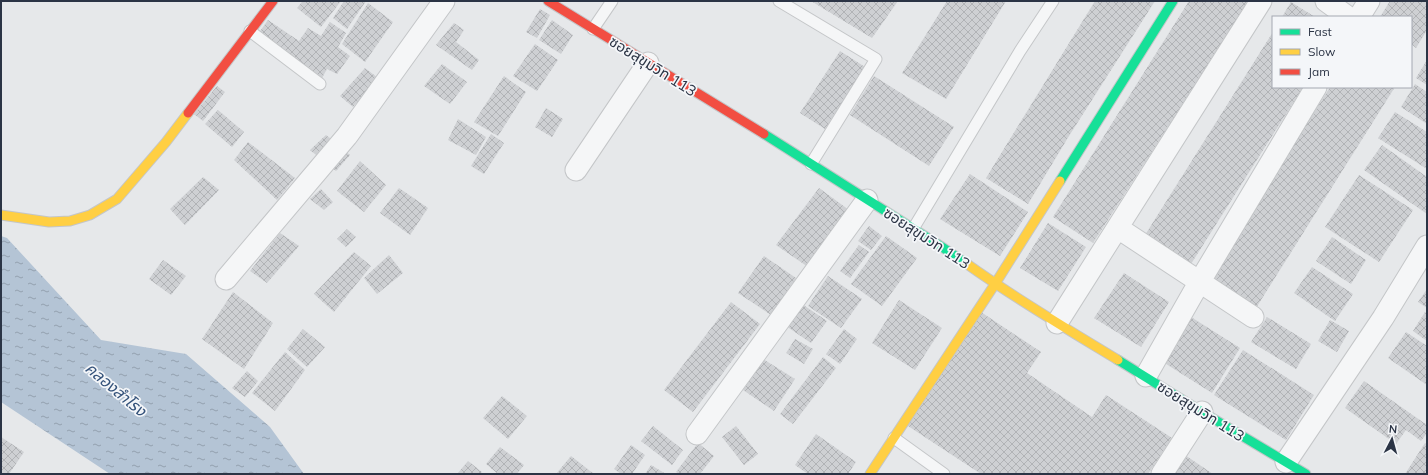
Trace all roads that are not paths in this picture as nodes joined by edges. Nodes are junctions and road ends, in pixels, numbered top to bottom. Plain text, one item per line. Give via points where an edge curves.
1 (273, 1) edge
2 (444, 1) edge
3 (548, 1) edge
4 (612, 1) edge
5 (779, 1) edge
6 (1054, 1) edge
7 (1173, 1) edge
8 (1261, 1) edge
9 (1326, 1) edge
10 (1369, 1) edge
11 (1347, 16) edge
12 (1360, 16) edge
13 (593, 29) junction
14 (250, 31) junction
15 (648, 63) junction
16 (320, 84) dead end
17 (1315, 88) edge
18 (811, 164) junction
19 (576, 170) dead end
20 (867, 200) junction
21 (1, 215) edge
22 (1118, 228) junction
23 (913, 229) junction
24 (1427, 246) edge
25 (226, 280) dead end
26 (1200, 281) junction
27 (995, 284) junction
28 (1253, 317) dead end
29 (1057, 322) junction
30 (1146, 376) junction
31 (1202, 412) junction
32 (697, 434) dead end
33 (894, 438) junction
34 (1286, 462) junction
35 (870, 474) edge
36 (944, 474) edge
37 (1162, 474) edge
38 (1305, 474) edge

1 - 14 street
2 - 25 street via 347,136
3 - 13 street, ซอยสุขุมวิท 113
4 - 13 lane
5 - 18 lane via 876,59
6 - 23 lane via 1020,51
7 - 27 street
8 - 22 street
9 - 11 street
10 - 12 street
13 - 15 street, ซอยสุขุมวิท 113
14 - 16 lane
14 - 21 street via 166,142 117,199 90,215 70,221 49,222
15 - 18 street, ซอยสุขุมวิท 113
15 - 19 street
17 - 26 street
18 - 20 street, ซอยสุขุมวิท 113
20 - 23 street, ซอยสุขุมวิท 113
20 - 32 street
22 - 26 street
22 - 29 street
23 - 27 street, ซอยสุขุมวิท 113
24 - 34 street via 1384,318
26 - 28 street
26 - 30 street
27 - 29 street, ซอยสุขุมวิท 113
27 - 33 street
29 - 30 street, ซอยสุขุมวิท 113
30 - 31 street, ซอยสุขุมวิท 113
31 - 34 street, ซอยสุขุมวิท 113
31 - 37 street
33 - 35 street
33 - 36 lane
34 - 38 street, ซอยสุขุมวิท 113

